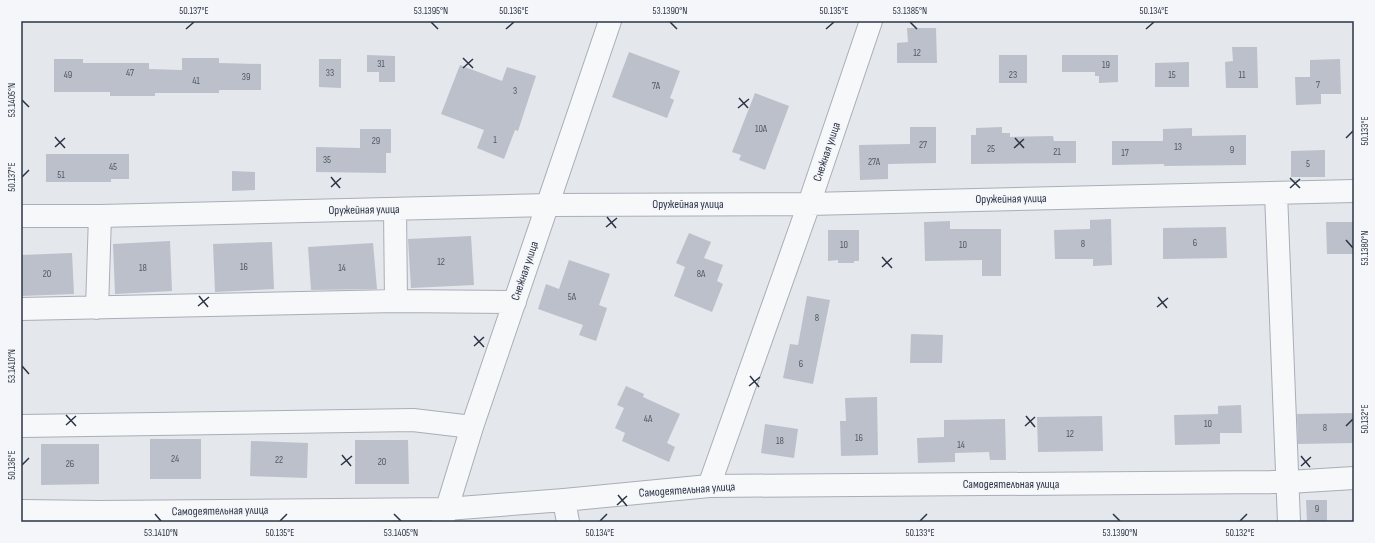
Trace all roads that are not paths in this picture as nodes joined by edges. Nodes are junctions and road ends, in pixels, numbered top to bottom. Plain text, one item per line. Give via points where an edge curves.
1 (610, 21) edge
2 (871, 21) edge
3 (1354, 192) edge
4 (1276, 193) junction
5 (809, 204) junction
6 (548, 205) junction
7 (395, 209) junction
8 (21, 216) edge
9 (100, 216) junction
10 (396, 301) junction
11 (515, 302) junction
12 (97, 308) junction
13 (21, 309) edge
14 (21, 426) edge
15 (472, 427) junction
16 (1354, 478) edge
17 (1288, 482) junction
18 (709, 486) junction
19 (564, 500) junction
20 (21, 511) edge
21 (445, 515) edge
22 (568, 522) edge
23 (1289, 522) edge

1 - 6 street, Снежная улица
2 - 5 street, Снежная улица
3 - 4 street, Оружейная улица
4 - 5 street, Оружейная улица
4 - 17 street
5 - 6 street, Оружейная улица
5 - 18 street, Снежная улица
6 - 7 street, Оружейная улица
6 - 11 street, Снежная улица
7 - 9 street, Оружейная улица
7 - 10 street
8 - 9 street, Оружейная улица
9 - 12 street
10 - 11 street
10 - 12 street
11 - 15 street, Снежная улица
12 - 13 street
14 - 15 street via 414,420
15 - 21 street, Снежная улица
16 - 17 street, Самодеятельная улица
17 - 18 street, Самодеятельная улица
17 - 23 street
18 - 19 street, Самодеятельная улица
19 - 21 street, Самодеятельная улица
19 - 22 street
20 - 21 street, Самодеятельная улица

